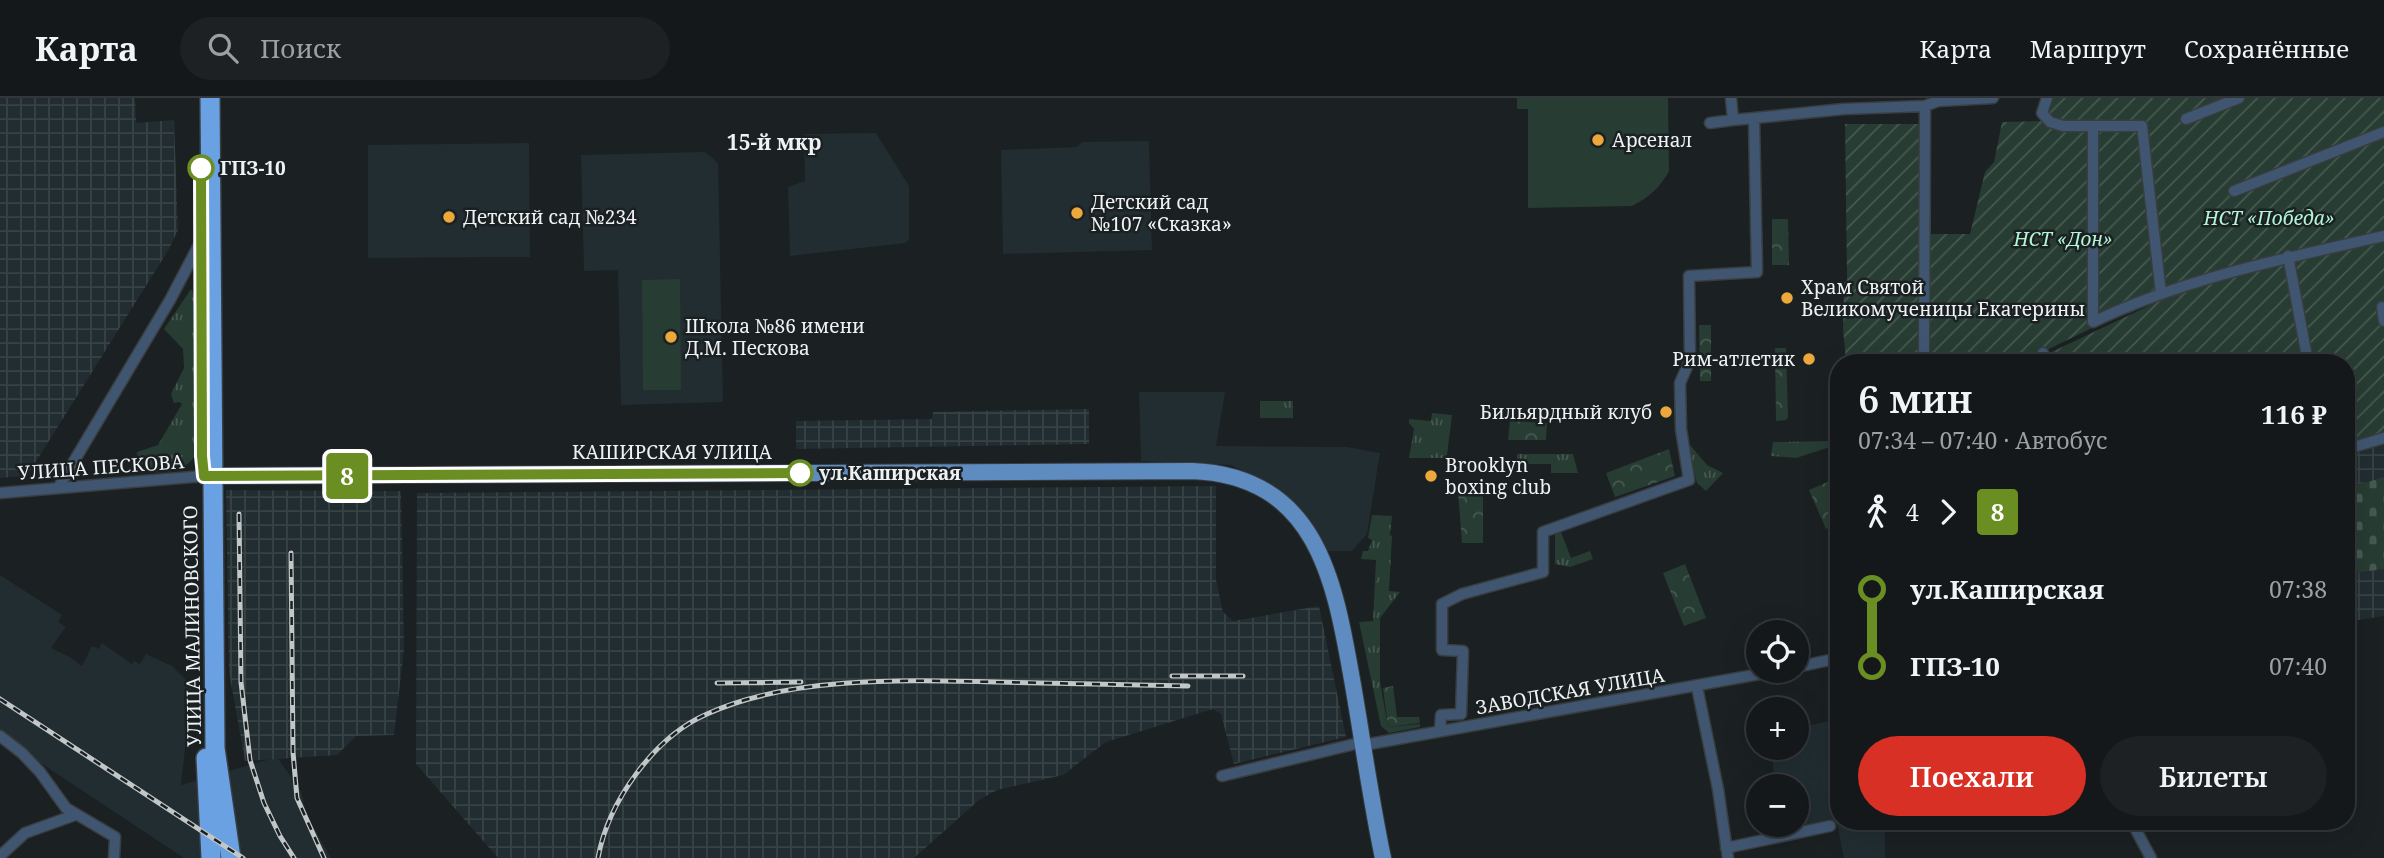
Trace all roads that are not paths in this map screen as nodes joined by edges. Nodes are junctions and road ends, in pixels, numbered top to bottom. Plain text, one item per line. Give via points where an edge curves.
1 (200, 98) edge
2 (210, 98) edge
3 (1731, 98) edge
4 (1993, 98) edge
5 (2047, 98) edge
6 (2239, 98) edge
7 (1924, 106) junction
8 (1754, 118) junction
9 (2186, 119) dead end
10 (1733, 120) junction
11 (1710, 123) dead end
12 (2093, 127) junction
13 (2384, 132) edge
14 (2234, 191) dead end
15 (2384, 236) edge
16 (202, 239) junction
17 (2288, 256) junction
18 (2161, 294) junction
19 (2382, 307) dead end
20 (2384, 321) edge
21 (1924, 354) edge
22 (2306, 354) edge
23 (2384, 438) edge
24 (2355, 447) edge
25 (209, 476) junction
26 (58, 488) junction
27 (0, 493) edge
28 (1830, 660) edge
29 (1809, 664) edge
30 (1746, 677) edge
31 (1697, 687) junction
32 (1440, 730) junction
33 (0, 736) edge
34 (1364, 744) junction
35 (1222, 776) dead end
36 (75, 815) junction
37 (1830, 825) dead end
38 (2136, 830) edge
39 (1727, 853) edge
40 (0, 856) edge
41 (114, 858) edge
42 (211, 858) edge
43 (231, 858) edge
44 (1383, 858) edge
45 (2151, 858) edge

1 - 16 highway, УЛИЦА МАЛИНОВСКОГО
2 - 25 highway, УЛИЦА МАЛИНОВСКОГО
3 - 10 street
4 - 7 street
5 - 12 street via 2042,113 2050,122
6 - 9 street
7 - 8 street
7 - 21 street
8 - 10 street
8 - 32 street via 1757,272 1689,276 1690,360 1680,383 1689,480 1543,532 1544,572 1462,594 1442,604 1442,650 1463,651 1461,714 1441,715
10 - 11 street
12 - 18 street via 2141,126
12 - 18 street via 2093,322
13 - 14 street
15 - 17 street
16 - 25 highway, УЛИЦА МАЛИНОВСКОГО via 202,456
16 - 26 street
17 - 18 street
17 - 22 street
19 - 20 street
23 - 24 street
25 - 26 street, УЛИЦА ПЕСКОВА
25 - 34 main road, КАШИРСКАЯ УЛИЦА via 1195,471 1230,475 1264,488 1293,514 1317,547 1334,591
25 - 42 highway, УЛИЦА МАЛИНОВСКОГО via 206,750
25 - 43 highway, УЛИЦА МАЛИНОВСКОГО via 215,748
26 - 27 street, УЛИЦА ПЕСКОВА
28 - 29 street
30 - 31 street, ЗАВОДСКАЯ УЛИЦА
31 - 32 street, ЗАВОДСКАЯ УЛИЦА
31 - 39 street
32 - 34 street, ЗАВОДСКАЯ УЛИЦА
33 - 36 street via 22,753
34 - 35 street, ЗАВОДСКАЯ УЛИЦА
34 - 44 main road, КАШИРСКАЯ УЛИЦА
36 - 40 street via 25,833
36 - 41 street via 114,838
37 - 39 street
38 - 45 street

